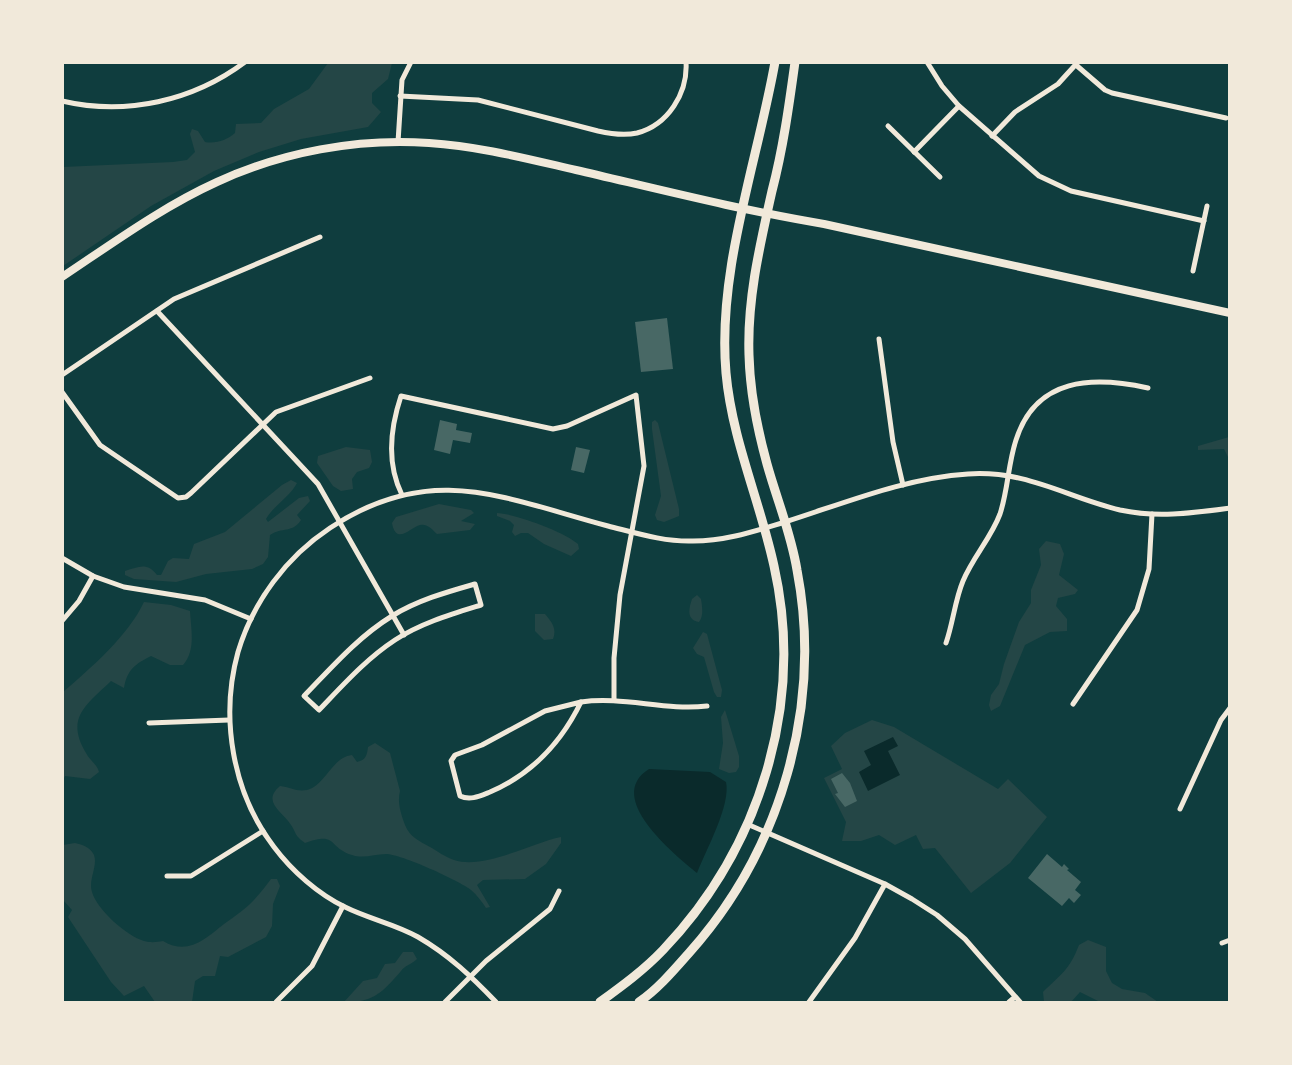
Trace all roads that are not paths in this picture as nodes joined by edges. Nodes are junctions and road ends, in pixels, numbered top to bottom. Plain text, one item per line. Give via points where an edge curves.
1 (245, 62) edge
2 (411, 62) edge
3 (686, 62) edge
4 (775, 62) edge
5 (795, 62) edge
6 (927, 62) edge
7 (1077, 64) edge
8 (400, 96) junction
9 (62, 101) edge
10 (960, 106) junction
11 (1226, 118) dead end
12 (888, 126) dead end
13 (992, 136) junction
14 (398, 142) junction
15 (914, 152) junction
16 (940, 177) dead end
17 (1207, 206) dead end
18 (744, 209) junction
19 (766, 214) junction
20 (1204, 220) junction
21 (320, 238) dead end
22 (1193, 271) dead end
23 (62, 277) edge
24 (157, 311) junction
25 (1230, 313) edge
26 (879, 339) dead end
27 (62, 374) edge
28 (370, 378) dead end
29 (1148, 388) dead end
30 (62, 392) edge
31 (263, 425) junction
32 (1009, 476) junction
33 (904, 485) junction
34 (402, 495) junction
35 (1230, 508) edge
36 (1152, 514) junction
37 (786, 521) junction
38 (340, 522) junction
39 (765, 528) junction
40 (633, 532) junction
41 (62, 558) edge
42 (93, 576) junction
43 (394, 615) junction
44 (251, 619) junction
45 (62, 621) edge
46 (404, 634) junction
47 (946, 643) dead end
48 (614, 700) junction
49 (581, 702) junction
50 (1073, 704) dead end
51 (707, 706) dead end
52 (1230, 708) edge
53 (228, 720) junction
54 (149, 723) dead end
55 (1180, 809) dead end
56 (747, 824) junction
57 (263, 831) junction
58 (767, 832) junction
59 (167, 876) dead end
60 (885, 884) junction
61 (559, 891) dead end
62 (343, 906) junction
63 (1230, 940) edge
64 (1222, 943) dead end
65 (470, 976) junction
66 (1015, 997) junction
67 (276, 1002) edge
68 (445, 1002) edge
69 (496, 1002) edge
70 (600, 1002) edge
71 (639, 1002) edge
72 (809, 1002) edge
73 (1009, 1002) edge
74 (1020, 1002) edge

1 - 9 street via 210,84 166,100 118,107
2 - 8 street via 402,80
3 - 8 street via 683,92 672,108 660,121 636,133 598,131 478,100
4 - 18 main road
5 - 19 main road via 788,116
6 - 10 street
7 - 11 street via 1112,93
7 - 13 street via 1058,84 1015,112
8 - 14 street
10 - 13 street
10 - 15 street
12 - 15 street
13 - 20 street via 1025,166 1071,191
14 - 18 main road via 454,146 498,154
14 - 23 main road via 318,150 285,157 227,178 152,217
15 - 16 street
17 - 20 street
18 - 19 main road
18 - 39 main road via 730,286 726,374 738,436
19 - 25 main road
19 - 37 main road via 751,297 749,358 761,440
20 - 22 street
21 - 24 street via 174,299
24 - 27 street
24 - 31 street
26 - 33 street via 894,442
28 - 31 street via 276,412
29 - 32 street via 1096,381 1066,386 1049,394 1034,407 1021,426
30 - 31 street via 100,445 178,498 191,493
31 - 38 street via 318,484
32 - 33 street via 944,476
32 - 36 street via 1057,488 1116,509
32 - 47 street via 995,524 963,582
33 - 37 street
34 - 38 street via 374,504
34 - 40 street via 433,490 468,490
34 - 40 street via 390,448 401,396 553,429 567,426 636,395 644,466
35 - 36 street via 1188,514
36 - 50 street via 1149,569 1137,610
37 - 39 street
37 - 58 main road via 802,602 805,655 792,760
38 - 43 street
38 - 44 street via 294,556 267,590
39 - 40 street via 723,539 692,541
39 - 56 main road via 780,594 785,670 776,737 763,785
40 - 48 street via 617,621
41 - 42 street
42 - 44 street via 136,590 205,600
42 - 45 street via 80,601
43 - 46 street
43 - 46 street via 435,596 475,584 480,605
43 - 46 street via 345,653 304,696 319,710 356,671
44 - 53 street via 233,674
48 - 49 street
48 - 51 street
49 - 49 street via 545,712 482,745 455,755 451,760 460,796 474,798 486,794 527,771 562,736
52 - 55 street via 1221,720
53 - 54 street
53 - 57 street via 241,783
56 - 58 street
56 - 70 main road via 720,876 684,925 645,967
57 - 59 street via 191,876
57 - 62 street via 290,866 321,893
58 - 60 street
58 - 71 main road via 745,877 710,930 680,964
60 - 66 street via 950,925
60 - 72 street via 855,938
61 - 65 street via 550,909
62 - 65 street via 418,937 453,959
62 - 67 street via 312,966
63 - 64 street
65 - 68 street
65 - 69 street
66 - 73 street
66 - 74 street

